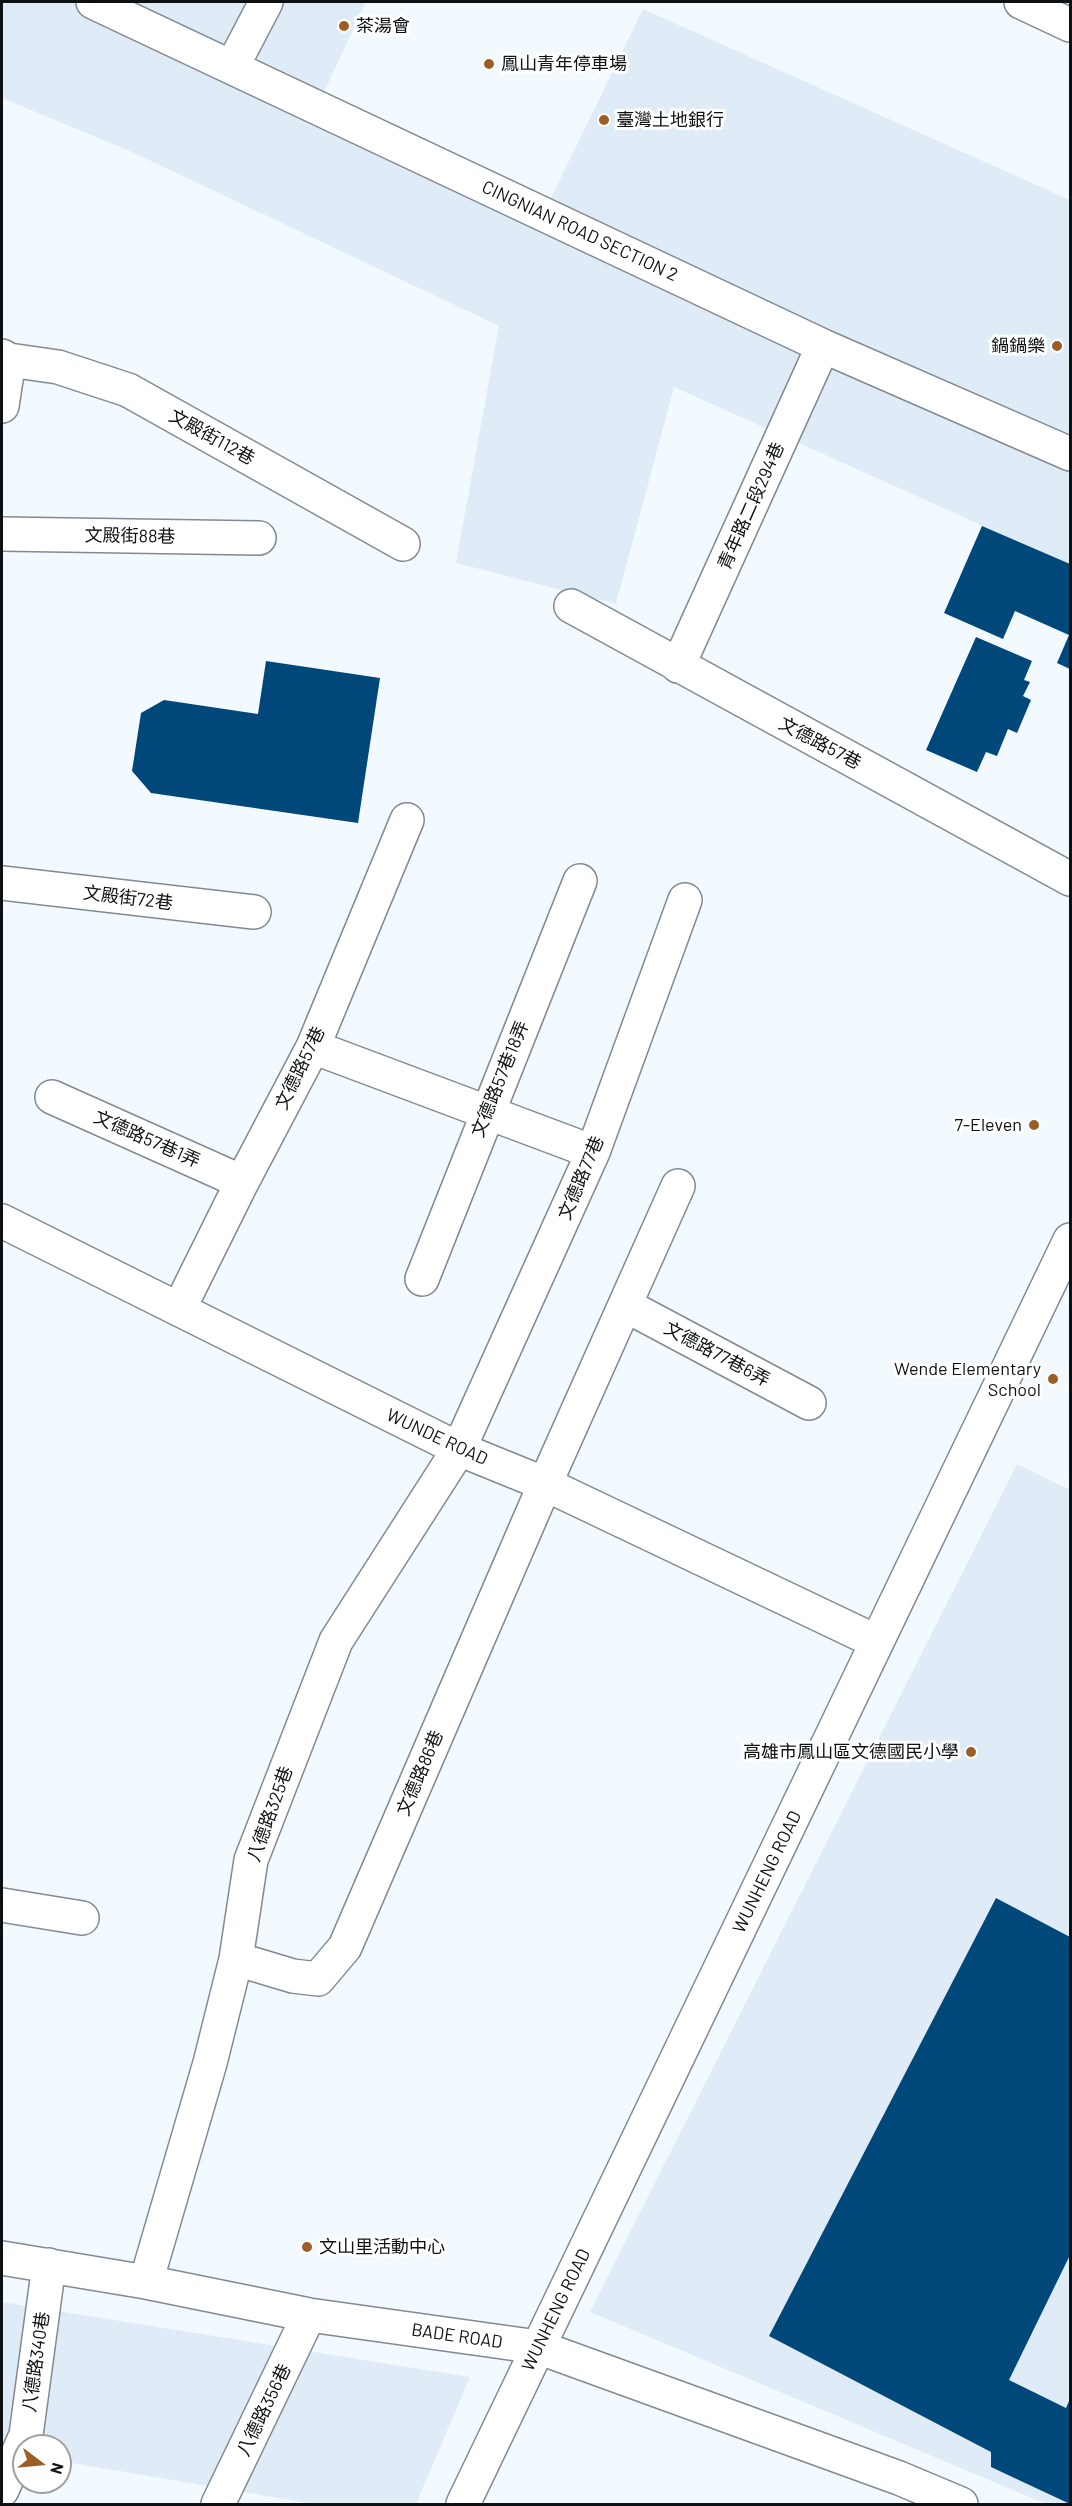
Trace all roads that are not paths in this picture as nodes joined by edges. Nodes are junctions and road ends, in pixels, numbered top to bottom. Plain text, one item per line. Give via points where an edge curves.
1 (93, 2) edge
2 (266, 2) edge
3 (1021, 2) edge
4 (1071, 25) edge
5 (232, 67) junction
6 (824, 346) junction
7 (5, 358) edge
8 (2, 406) edge
9 (1071, 454) edge
10 (2, 534) edge
11 (259, 538) dead end
12 (403, 544) dead end
13 (571, 606) dead end
14 (678, 666) junction
15 (407, 820) dead end
16 (1071, 879) edge
17 (580, 881) dead end
18 (2, 883) edge
19 (685, 900) dead end
20 (254, 912) dead end
21 (313, 1047) junction
22 (52, 1097) dead end
23 (487, 1112) junction
24 (593, 1152) junction
25 (242, 1182) junction
26 (678, 1186) dead end
27 (2, 1221) edge
28 (1071, 1240) edge
29 (422, 1279) dead end
30 (625, 1305) junction
31 (179, 1309) junction
32 (809, 1403) dead end
33 (459, 1449) junction
34 (544, 1484) junction
35 (877, 1642) junction
36 (2, 1905) edge
37 (82, 1918) dead end
38 (236, 1959) junction
39 (2, 2258) edge
40 (49, 2265) junction
41 (146, 2282) junction
42 (309, 2315) junction
43 (538, 2348) junction
44 (2, 2490) edge
45 (218, 2505) edge
46 (463, 2505) edge
47 (961, 2505) edge

1 - 5 street, CINGNIAN ROAD SECTION 2
2 - 5 street
3 - 4 street
5 - 6 street, CINGNIAN ROAD SECTION 2
6 - 9 street, CINGNIAN ROAD SECTION 2
6 - 14 street, 青年路二段294巷
7 - 8 street
7 - 12 street, 文殿街112巷 via 58,367 128,390
10 - 11 street, 文殿街88巷
13 - 14 street, 文德路57巷
14 - 16 street, 文德路57巷
15 - 21 street, 文德路57巷
17 - 23 street, 文德路57巷18弄
18 - 20 street, 文殿街72巷
19 - 24 street, 文德路77巷
21 - 23 street
21 - 25 street, 文德路57巷
22 - 25 street, 文德路57巷1弄
23 - 24 street
23 - 29 street, 文德路57巷18弄
24 - 33 street, 文德路77巷
25 - 31 street, 文德路57巷
26 - 30 street
27 - 31 street, WUNDE ROAD
28 - 35 street, WUNHENG ROAD
30 - 32 street, 文德路77巷6弄
30 - 34 street
31 - 33 street, WUNDE ROAD
33 - 34 street, WUNDE ROAD
33 - 38 street, 八德路325巷 via 336,1641 251,1860
34 - 35 street, WUNDE ROAD
34 - 38 street, 文德路86巷 via 345,1947 318,1979 292,1976
35 - 43 street, WUNHENG ROAD
36 - 37 street
38 - 41 street, 八德路325巷
39 - 40 street, BADE ROAD
40 - 41 street, BADE ROAD
40 - 44 street, 八德路340巷 via 26,2435
41 - 42 street, BADE ROAD
42 - 43 street, BADE ROAD
42 - 45 street, 八德路356巷
43 - 46 street, WUNHENG ROAD
43 - 47 street, BADE ROAD via 899,2478

